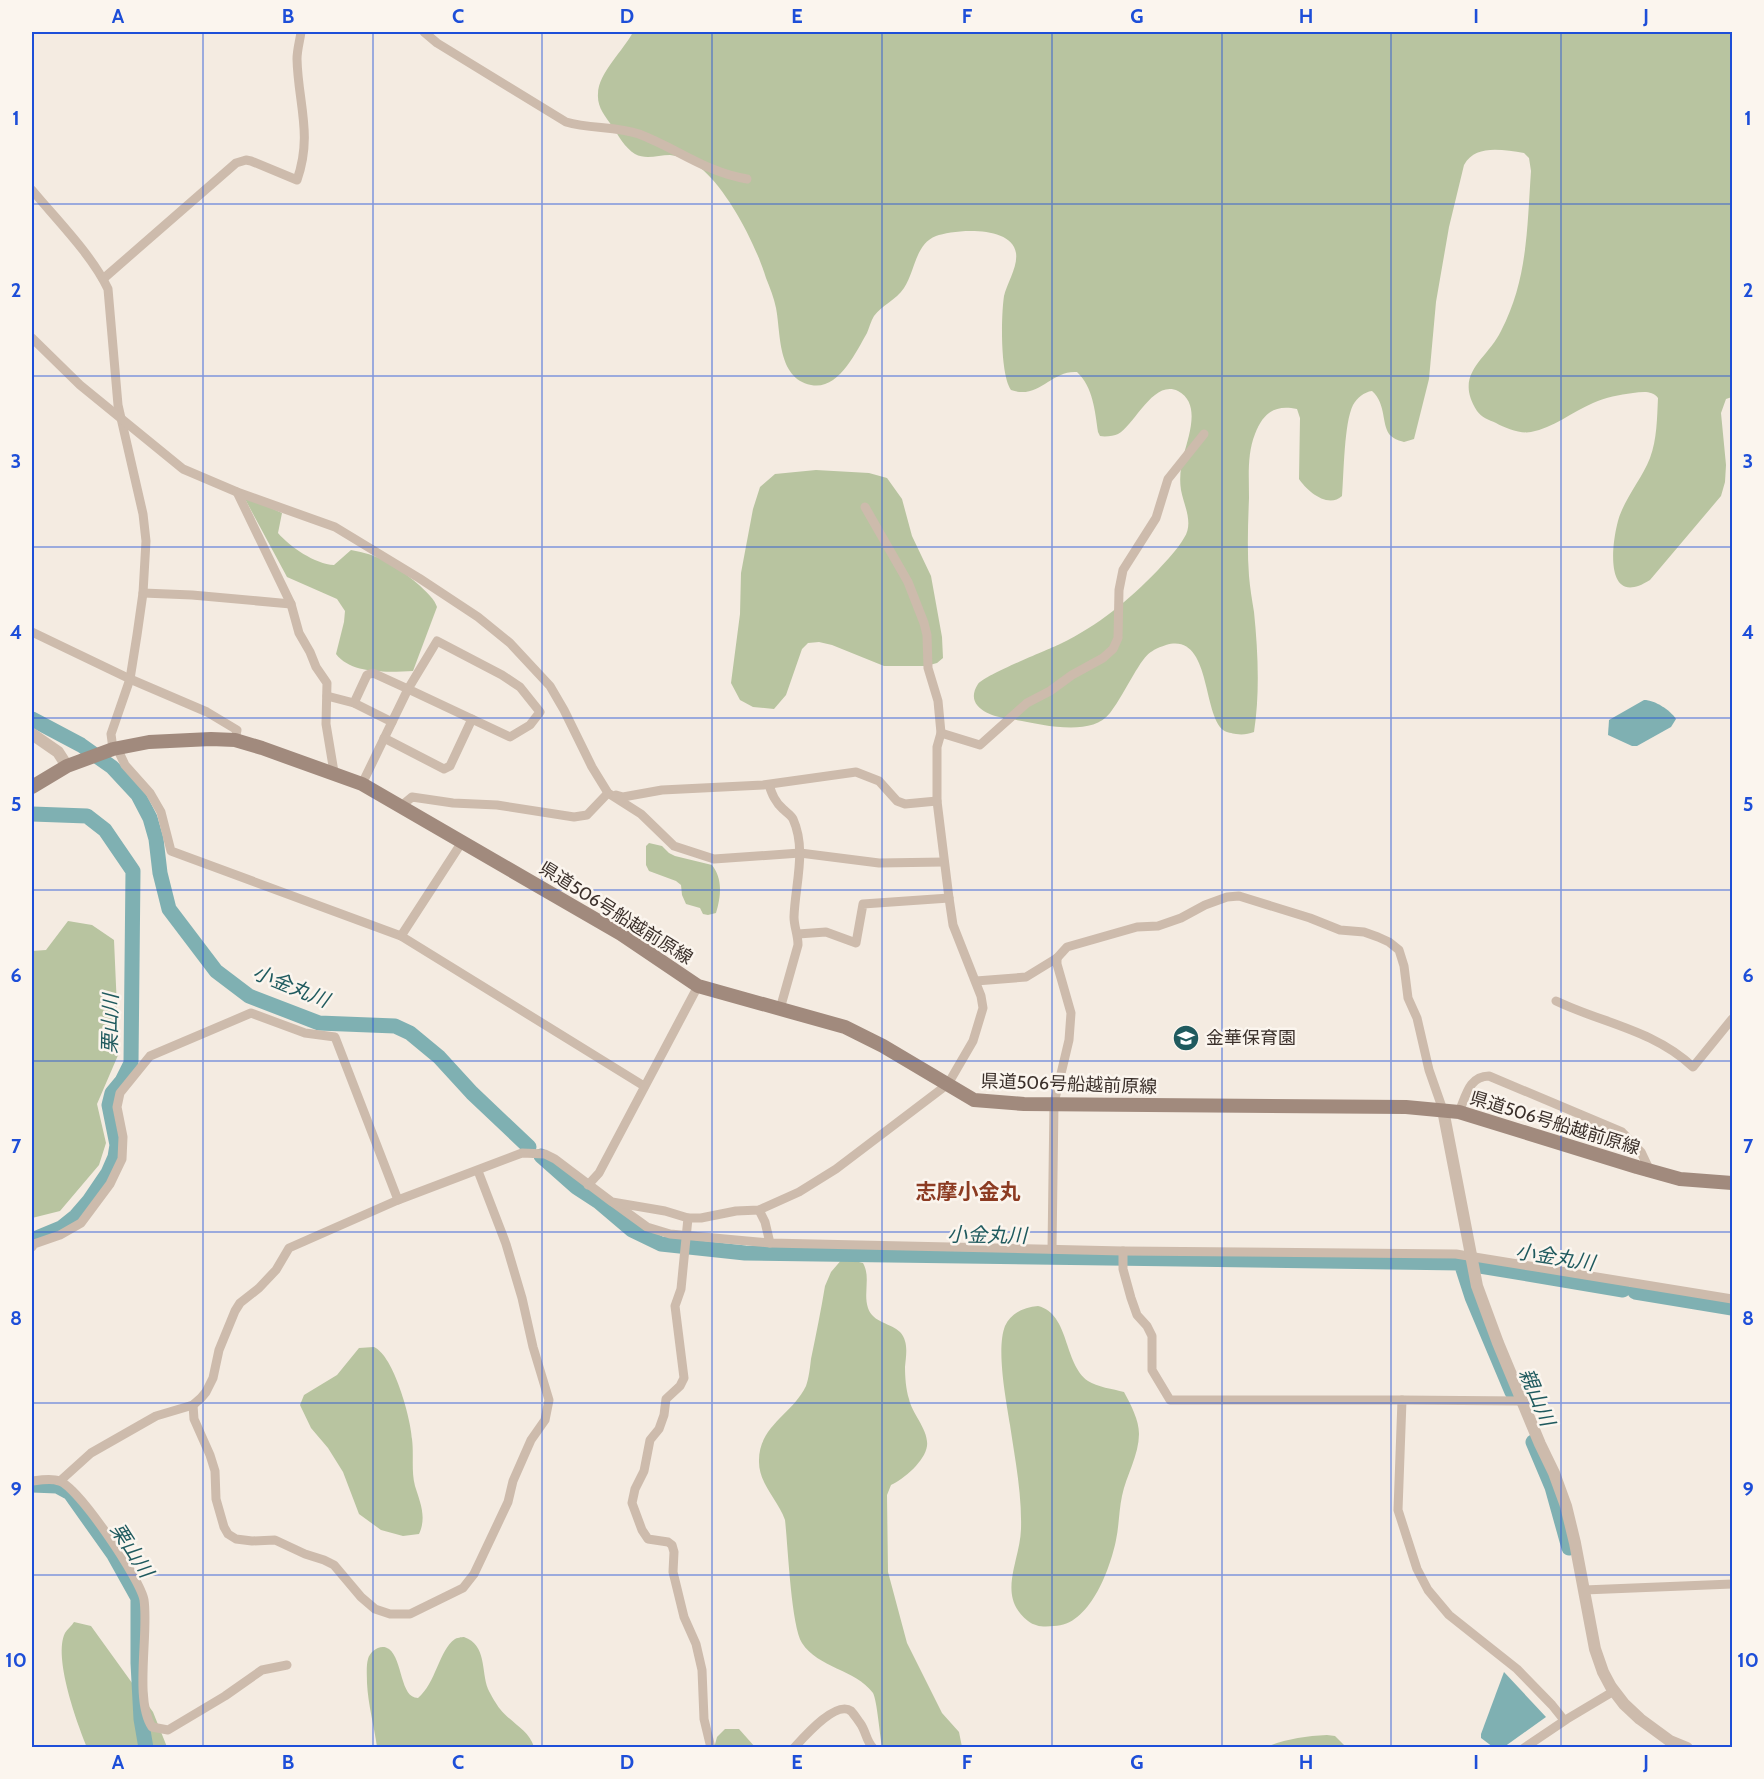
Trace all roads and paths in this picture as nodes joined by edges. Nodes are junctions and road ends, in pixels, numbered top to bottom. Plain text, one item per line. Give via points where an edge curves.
1 (302, 32) edge
2 (424, 32) edge
3 (747, 179) dead end
4 (32, 190) edge
5 (103, 279) junction
6 (32, 338) edge
7 (121, 419) junction
8 (1204, 434) dead end
9 (237, 492) junction
10 (865, 507) dead end
11 (143, 592) junction
12 (291, 604) junction
13 (32, 632) edge
14 (130, 678) junction
15 (408, 689) junction
16 (327, 696) junction
17 (354, 703) junction
18 (472, 719) junction
19 (392, 722) junction
20 (941, 733) junction
21 (32, 734) edge
22 (384, 738) junction
23 (235, 740) junction
24 (115, 748) junction
25 (67, 766) junction
26 (334, 772) junction
27 (362, 784) junction
28 (769, 785) junction
29 (32, 787) edge
30 (608, 793) junction
31 (937, 801) junction
32 (400, 807) junction
33 (462, 842) junction
34 (800, 853) junction
35 (944, 862) junction
36 (949, 898) junction
37 (798, 934) junction
38 (401, 936) junction
39 (1057, 957) junction
40 (976, 981) junction
41 (698, 986) junction
42 (1556, 1001) dead end
43 (780, 1009) junction
44 (1732, 1019) edge
45 (948, 1084) junction
46 (644, 1086) junction
47 (1054, 1103) junction
48 (1443, 1110) junction
49 (1460, 1112) junction
50 (478, 1171) junction
51 (1650, 1171) junction
52 (1732, 1183) edge
53 (588, 1185) junction
54 (398, 1200) junction
55 (612, 1202) junction
56 (759, 1210) junction
57 (688, 1218) junction
58 (686, 1236) junction
59 (770, 1243) junction
60 (32, 1247) edge
61 (1052, 1249) junction
62 (1123, 1251) junction
63 (1471, 1257) junction
64 (1732, 1299) edge
65 (1402, 1400) junction
66 (1517, 1401) junction
67 (193, 1405) junction
68 (32, 1481) edge
69 (60, 1481) junction
70 (1732, 1584) edge
71 (1584, 1590) junction
72 (287, 1665) dead end
73 (1614, 1691) junction
74 (1564, 1720) junction
75 (1670, 1744) edge
76 (711, 1748) edge
77 (794, 1748) edge
78 (873, 1748) edge
79 (1524, 1748) edge
80 (1687, 1748) edge

1 - 5 street via 297,57 305,142 297,180 251,161 236,163
2 - 3 street via 566,122 629,131 709,169
4 - 5 street
5 - 7 street via 108,290
6 - 7 street via 80,386
7 - 9 street via 183,469
7 - 11 street via 143,514
8 - 20 street via 1168,479 1156,518 1123,570 1118,638 1113,649 1027,703 980,745
9 - 12 street
9 - 30 street via 335,527 478,616 529,662 550,687
10 - 20 street via 918,604 927,635 928,668 938,701
11 - 12 street
11 - 14 street
12 - 16 street via 299,633 327,682
13 - 14 street
14 - 23 street via 207,712 237,730
14 - 24 street via 111,734
15 - 17 street via 373,673 367,675
15 - 18 street
15 - 18 street via 437,641 520,687 540,712 530,725 510,738
15 - 19 street
16 - 17 street
16 - 26 street via 326,724
17 - 19 street
18 - 22 street via 450,766 444,769
19 - 22 street
20 - 31 street via 937,747
21 - 25 street via 58,752
22 - 27 street
23 - 24 main road, 県道506号船越前原線 via 187,739
23 - 26 main road, 県道506号船越前原線
24 - 25 main road, 県道506号船越前原線
24 - 38 street via 161,812 171,850
25 - 29 main road, 県道506号船越前原線
26 - 27 main road, 県道506号船越前原線
27 - 32 main road, 県道506号船越前原線
28 - 30 street via 662,790 623,797
28 - 31 street via 856,772 879,781 897,801 905,804
28 - 34 street via 772,796 792,818
30 - 32 street via 587,814 574,817 412,797
30 - 34 street via 641,814 674,846 714,859
31 - 35 street
32 - 33 main road, 県道506号船越前原線
33 - 38 street
33 - 41 main road, 県道506号船越前原線 via 621,934
34 - 35 street via 879,863
34 - 37 street via 794,917
35 - 36 street
36 - 37 street via 863,904 856,943 826,932
36 - 40 street via 954,925
37 - 43 street
38 - 46 street
39 - 40 street via 1026,977
39 - 47 street via 1071,1013 1069,1040
39 - 48 street via 1067,947 1137,927 1158,926 1205,905 1239,896 1340,930 1378,937 1399,950 1408,998
40 - 45 street via 983,1008 980,1022
41 - 43 main road, 県道506号船越前原線
41 - 46 street
42 - 44 street via 1653,1039 1693,1067
43 - 45 main road, 県道506号船越前原線 via 845,1027
45 - 47 main road, 県道506号船越前原線 via 974,1100
45 - 56 street via 836,1169
46 - 53 street via 599,1173
47 - 48 main road, 県道506号船越前原線
47 - 61 street
48 - 49 main road, 県道506号船越前原線
48 - 63 street
49 - 51 main road, 県道506号船越前原線
49 - 51 street via 1472,1082 1489,1076 1622,1132 1641,1152
50 - 53 street via 522,1153 545,1154
50 - 54 street
50 - 67 street via 506,1244 549,1400 545,1420 531,1440 508,1502 474,1574 463,1588 410,1614 390,1614 375,1609 334,1565 324,1560 274,1540 236,1539 228,1534 216,1499 210,1455 194,1419
51 - 52 main road, 県道506号船越前原線 via 1680,1179
53 - 55 street
54 - 60 street via 335,1037 305,1033 251,1013 150,1056 120,1093 117,1107 123,1137 122,1159 110,1184 81,1222
54 - 67 street via 289,1248 276,1270 235,1311 209,1386
55 - 57 street via 665,1210
55 - 58 street via 647,1227
56 - 57 street
56 - 59 street
57 - 58 street
58 - 59 street
58 - 76 street via 681,1289 675,1306 684,1378 666,1399 664,1415 650,1440 632,1503 648,1539 672,1545 673,1572 702,1670
59 - 61 street
61 - 62 street
62 - 63 street
62 - 65 street via 1123,1269 1137,1315 1152,1336 1152,1371 1170,1400
63 - 64 street
63 - 66 street via 1477,1286
65 - 66 street
65 - 74 street via 1398,1510 1423,1579 1449,1615 1516,1669
66 - 71 street via 1554,1473 1566,1506
67 - 69 street via 156,1416 91,1453
68 - 69 street
69 - 72 street via 74,1490 140,1585 145,1607 146,1719 152,1727 168,1730 262,1670
70 - 71 street
71 - 73 street via 1595,1650
73 - 74 street
73 - 75 street
74 - 79 street
75 - 80 street
77 - 78 street via 838,1709 852,1712

